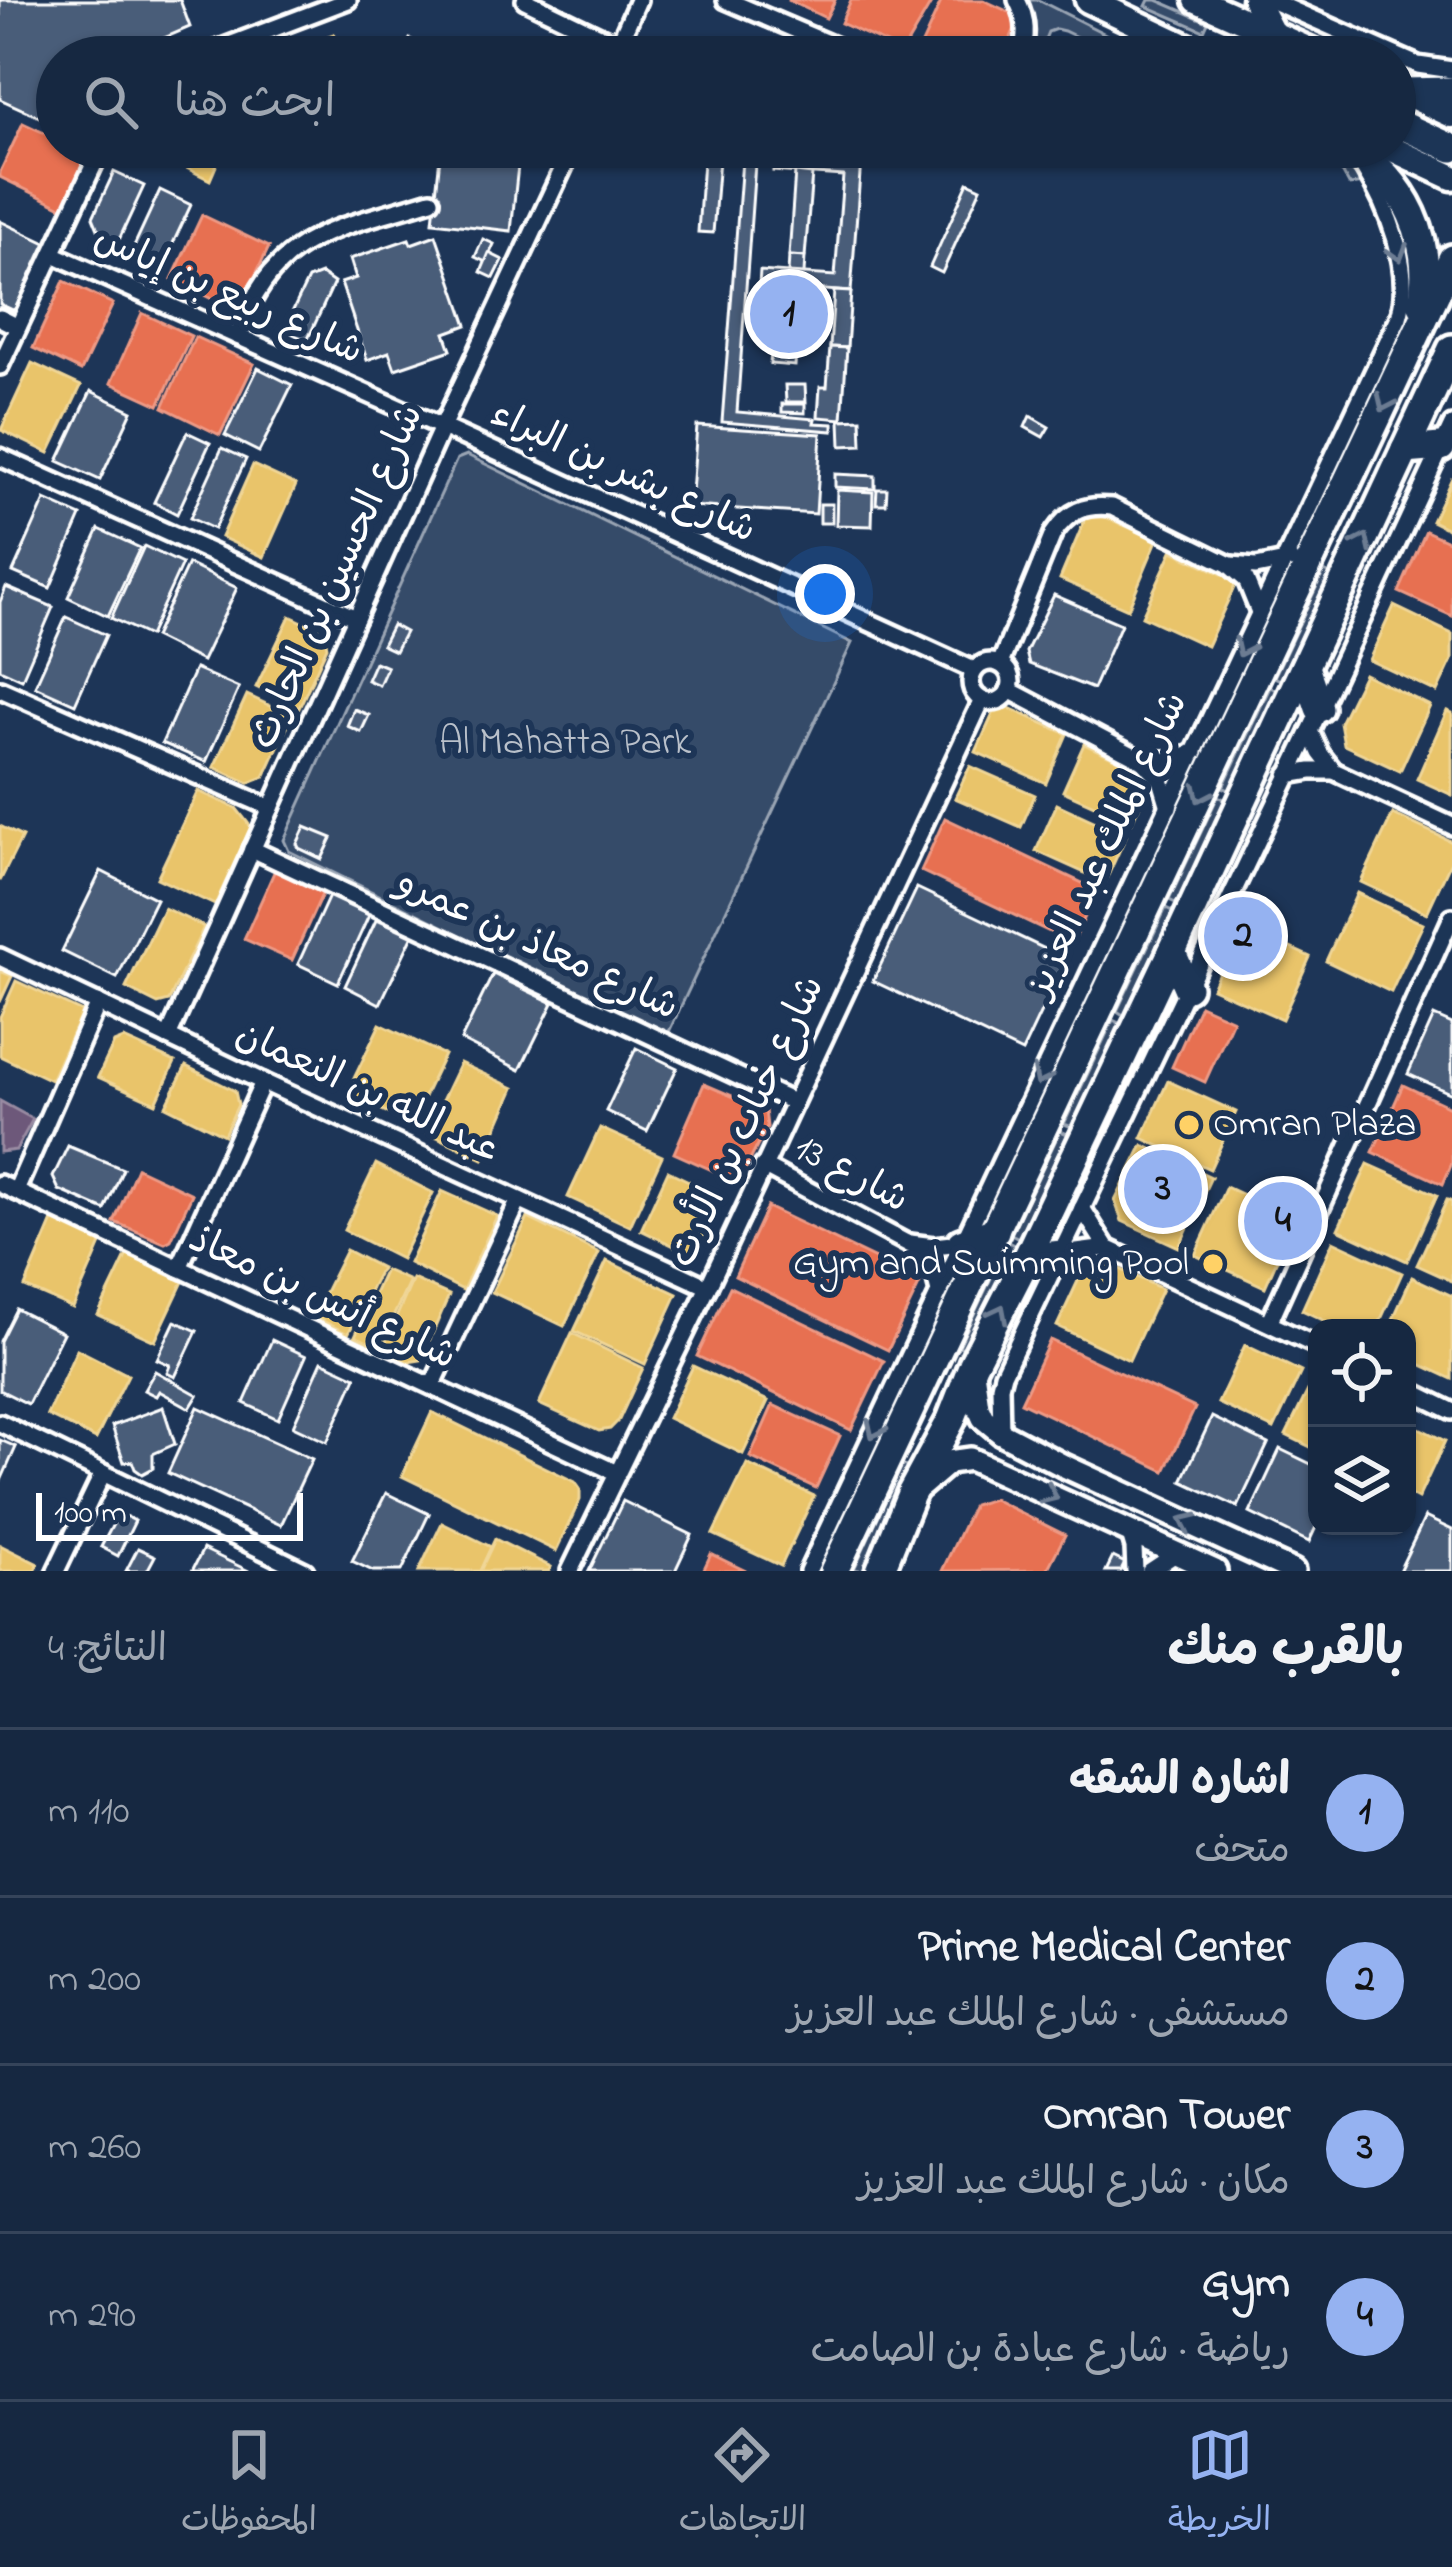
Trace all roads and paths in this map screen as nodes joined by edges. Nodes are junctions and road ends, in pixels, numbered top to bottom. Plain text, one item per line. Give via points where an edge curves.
1 (348, 0) edge
2 (525, 0) edge
3 (638, 0) edge
4 (727, 0) edge
5 (1017, 0) edge
6 (1088, 0) edge
7 (1198, 0) edge
8 (1255, 0) edge
9 (1270, 0) edge
10 (1272, 33) junction
11 (253, 36) edge
12 (589, 36) edge
13 (622, 36) edge
14 (811, 36) edge
15 (1024, 36) edge
16 (1163, 36) edge
17 (1279, 36) edge
18 (1352, 36) edge
19 (1416, 64) edge
20 (1452, 70) edge
21 (1416, 90) edge
22 (1452, 91) edge
23 (1416, 98) edge
24 (1452, 115) edge
25 (1416, 132) edge
26 (1452, 148) edge
27 (1416, 160) edge
28 (92, 168) edge
29 (563, 168) edge
30 (1363, 168) edge
31 (1380, 168) edge
32 (1452, 177) edge
33 (431, 200) dead end
34 (53, 254) junction
35 (1452, 259) edge
36 (0, 318) edge
37 (19, 327) junction
38 (237, 336) junction
39 (1414, 339) junction
40 (1452, 349) edge
41 (0, 366) edge
42 (442, 427) junction
43 (1448, 439) edge
44 (1405, 450) junction
45 (0, 457) edge
46 (1323, 538) junction
47 (1284, 562) junction
48 (1228, 564) junction
49 (1259, 612) junction
50 (356, 618) junction
51 (1000, 664) junction
52 (1305, 667) junction
53 (974, 670) junction
54 (0, 689) edge
55 (1009, 690) junction
56 (982, 700) junction
57 (1314, 719) junction
58 (1195, 752) junction
59 (1142, 760) junction
60 (1334, 771) junction
61 (1288, 775) junction
62 (1169, 807) junction
63 (271, 808) junction
64 (1452, 826) edge
65 (253, 849) junction
66 (1452, 917) edge
67 (1172, 952) junction
68 (0, 957) edge
69 (1186, 987) junction
70 (98, 1004) junction
71 (1072, 1011) junction
72 (169, 1037) junction
73 (1083, 1045) junction
74 (263, 1082) junction
75 (794, 1102) junction
76 (763, 1166) junction
77 (8, 1188) edge
78 (519, 1200) junction
79 (1082, 1208) junction
80 (995, 1231) junction
81 (907, 1243) junction
82 (961, 1243) junction
83 (1107, 1248) junction
84 (1062, 1254) junction
85 (1027, 1258) junction
86 (179, 1268) junction
87 (707, 1287) junction
88 (939, 1292) junction
89 (1269, 1323) junction
90 (1308, 1342) edge
91 (973, 1364) junction
92 (431, 1386) junction
93 (1416, 1393) edge
94 (1451, 1408) edge
95 (0, 1423) edge
96 (1001, 1433) junction
97 (1062, 1465) junction
98 (103, 1473) junction
99 (617, 1473) junction
100 (1002, 1474) junction
101 (911, 1494) junction
102 (843, 1497) junction
103 (1129, 1531) junction
104 (853, 1532) junction
105 (1177, 1553) junction
106 (897, 1557) edge
107 (56, 1571) edge
108 (304, 1571) edge
109 (571, 1571) edge
110 (808, 1571) edge
111 (835, 1571) edge
112 (880, 1571) edge
113 (1135, 1571) edge
114 (1150, 1571) edge
115 (1215, 1571) edge
116 (1293, 1571) edge

1 - 11 street
2 - 12 street
3 - 13 street
4 - 14 street
5 - 15 street
6 - 16 main road
7 - 10 main road
8 - 10 main road
9 - 18 street
10 - 17 main road
19 - 20 street
21 - 22 highway
23 - 24 main road
25 - 26 highway
27 - 32 main road
28 - 34 street
29 - 42 street, شارع الحسين بن الحارث
30 -> 47 street, شارع الملك عبد العزيز via 1400,253 1405,292
31 - 39 highway via 1419,232 1425,285
33 - 38 street via 289,253 258,287
34 - 37 street
34 - 38 street, شارع ربيع بن إياس
35 - 39 highway, شارع الملك عبد العزيز
36 - 37 street
37 - 41 street
38 - 42 street, شارع ربيع بن إياس
39 -> 46 highway, شارع الملك عبد العزيز
40 - 44 highway
42 - 50 street, شارع الحسين بن الحارث
42 - 53 street, شارع بشر بن البراء
43 - 44 highway
43 - 57 street
52 -> 44 highway
45 - 50 street
46 - 47 street
46 -> 73 highway, شارع الملك عبد العزيز
47 - 48 street
47 - 49 street, شارع الملك عبد العزيز
48 - 49 street via 1246,580
48 - 51 street via 1112,507 1078,509 1045,551
49 -> 58 street, شارع الملك عبد العزيز
50 - 63 street, شارع الحسين بن الحارث
51 - 53 street
51 - 55 street
52 - 57 highway
52 - 67 highway
53 - 56 street via 970,684
54 - 63 street
55 - 56 street
55 - 59 street
56 - 75 street, شارع خباب بن الأرت
57 - 60 street via 1320,753
57 - 61 street
58 - 59 street
58 - 62 street, شارع الملك عبد العزيز
59 - 62 street via 1161,780
60 - 61 street
60 - 64 street
61 - 69 street
62 - 71 street, شارع الملك عبد العزيز
63 - 65 street, شارع الحسين بن الحارث
65 - 72 street, شارع الحسين بن الحارث
65 - 75 street, شارع معاذ بن عمرو
66 - 89 street
67 - 69 highway
67 - 85 highway
68 - 70 street, عبد الله بن النعمان
69 - 79 street
70 - 72 street, عبد الله بن النعمان
70 - 77 street
71 - 73 highway
71 -> 82 street, شارع الملك عبد العزيز
72 - 74 street, عبد الله بن النعمان
73 - 80 highway, شارع الملك عبد العزيز
74 - 78 street, عبد الله بن النعمان
74 - 86 street
75 - 76 street, شارع خباب بن الأرت
76 - 81 street, شارع 13
76 - 87 street, شارع خباب بن الأرت
77 - 86 street, شارع أنس بن معاذ
78 - 87 street, عبد الله بن النعمان
78 - 92 street
79 - 83 street
79 - 84 street
80 - 82 highway
80 - 104 highway, شارع الملك عبد العزيز
81 - 82 street, شارع 13
81 - 88 street, شارع 13 via 929,1263
82 - 88 street, شارع الملك عبد العزيز
83 - 84 street
83 - 89 street
84 - 85 highway
84 - 96 street via 1003,1374
91 -> 85 highway
86 - 92 street, شارع أنس بن معاذ
87 - 99 street, شارع خباب بن الأرت
88 -> 102 street, شارع الملك عبد العزيز
89 - 90 street
91 - 96 street via 977,1407
91 - 101 highway
92 - 99 street, شارع أنس بن معاذ
93 - 94 street
95 - 98 street
96 - 97 street
97 - 100 street via 1045,1467 1012,1452 1001,1457
116 -> 97 street
98 - 107 street
98 - 108 street
99 - 109 street, شارع خباب بن الأرت
100 - 101 street via 959,1458
100 -> 103 street
101 - 106 highway
102 - 104 highway
102 - 110 street, شارع الملك عبد العزيز
103 - 105 street
103 - 113 street
104 - 111 highway, شارع الملك عبد العزيز
105 - 114 street
105 - 115 street
106 - 112 highway

